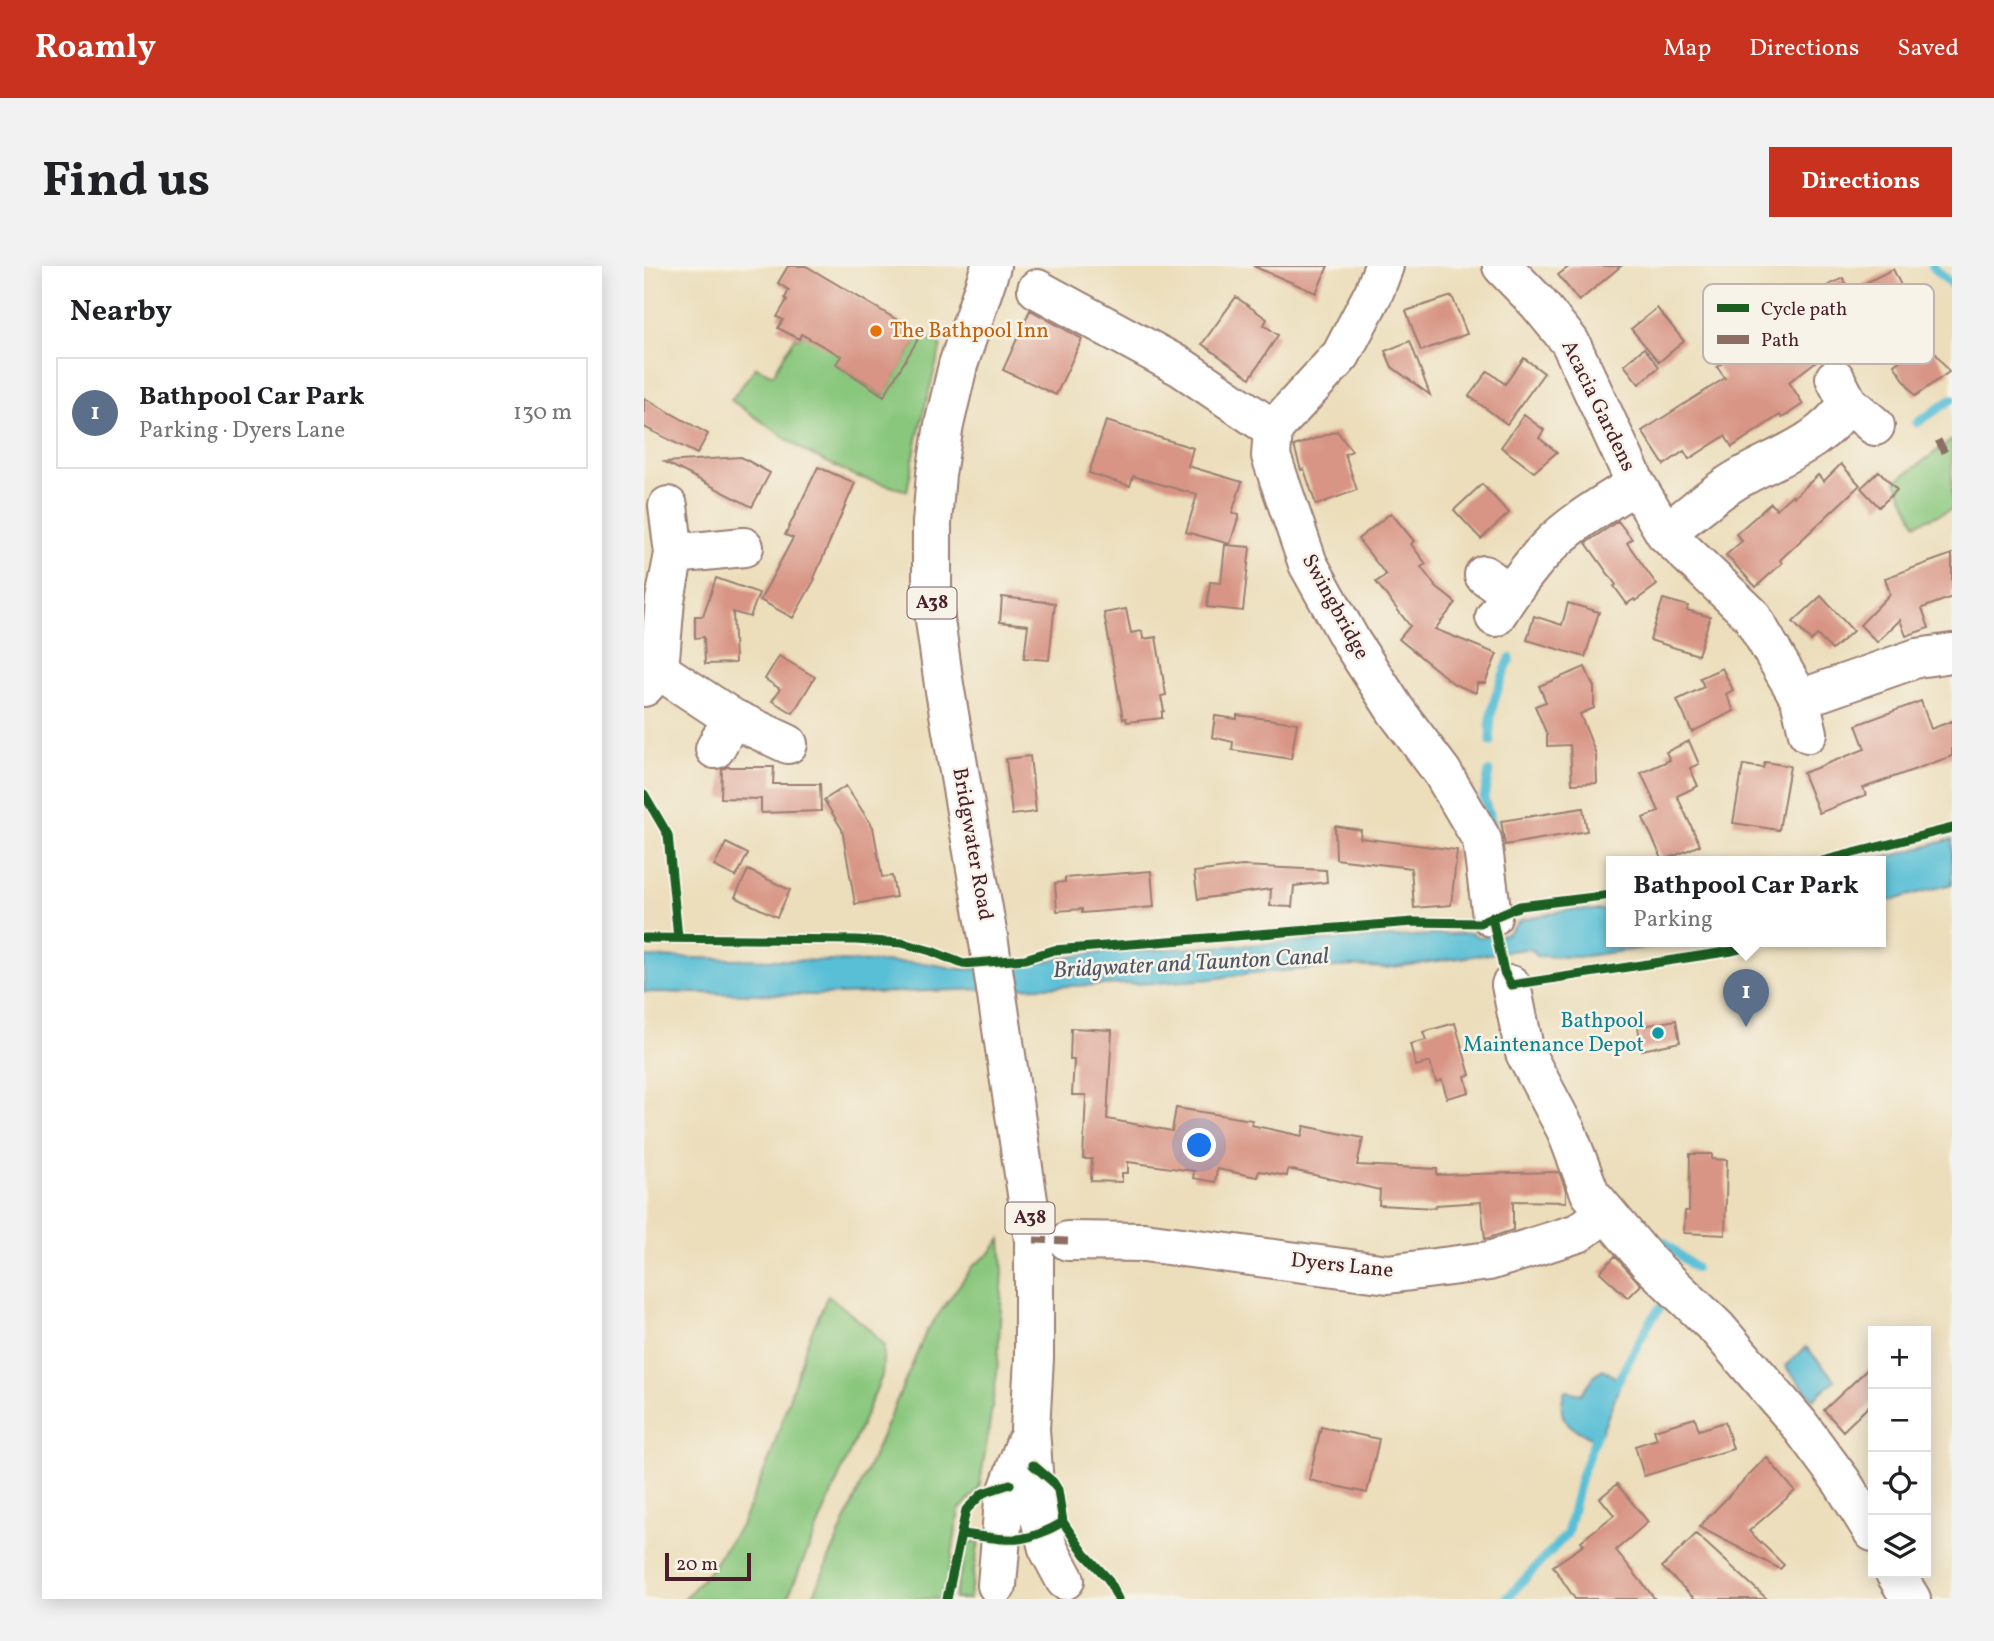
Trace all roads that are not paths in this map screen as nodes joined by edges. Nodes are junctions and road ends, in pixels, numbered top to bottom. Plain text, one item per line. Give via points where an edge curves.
1 (1384, 266) edge
2 (1503, 266) edge
3 (985, 268) edge
4 (1037, 289) dead end
5 (1853, 402) dead end
6 (1273, 429) junction
7 (1636, 484) junction
8 (668, 506) dead end
9 (1665, 533) junction
10 (744, 548) dead end
11 (674, 554) junction
12 (1496, 595) dead end
13 (1952, 653) edge
14 (652, 678) edge
15 (788, 744) dead end
16 (1493, 917) dead end
17 (1511, 985) dead end
18 (1605, 1213) junction
19 (1068, 1241) dead end
20 (1030, 1429) junction
21 (1868, 1524) edge
22 (1898, 1578) edge
23 (1073, 1589) edge
24 (992, 1592) edge
25 (1911, 1599) edge

1 - 6 street via 1341,355
2 - 7 street, Acacia Gardens via 1570,342
3 - 20 street, Bridgwater Road / A38 via 958,365 936,474 932,598 1034,1240
4 - 6 street via 1181,367
5 - 9 street via 1798,450 1737,479
6 - 16 street, Swingbridge via 1271,456 1308,564 1352,643 1442,772 1482,840
7 - 9 street, Acacia Gardens
7 - 12 street, Acacia Gardens via 1588,514
8 - 11 street
9 - 13 street, Acacia Gardens via 1751,615 1804,716 1917,659
10 - 11 street
11 - 14 street
14 - 15 street via 724,734
17 - 18 street via 1525,1053 1566,1130 1590,1192
18 - 19 street, Dyers Lane via 1578,1233 1489,1261 1388,1275 1144,1242
18 - 21 street via 1717,1328 1799,1424
20 - 23 street, Bridgwater Road / A38 via 1034,1500 1048,1548
20 - 24 street, Bridgwater Road / A38 via 1004,1501
22 - 25 street
23 - 24 street, A38 via 1054,1573 1030,1570 1018,1572

